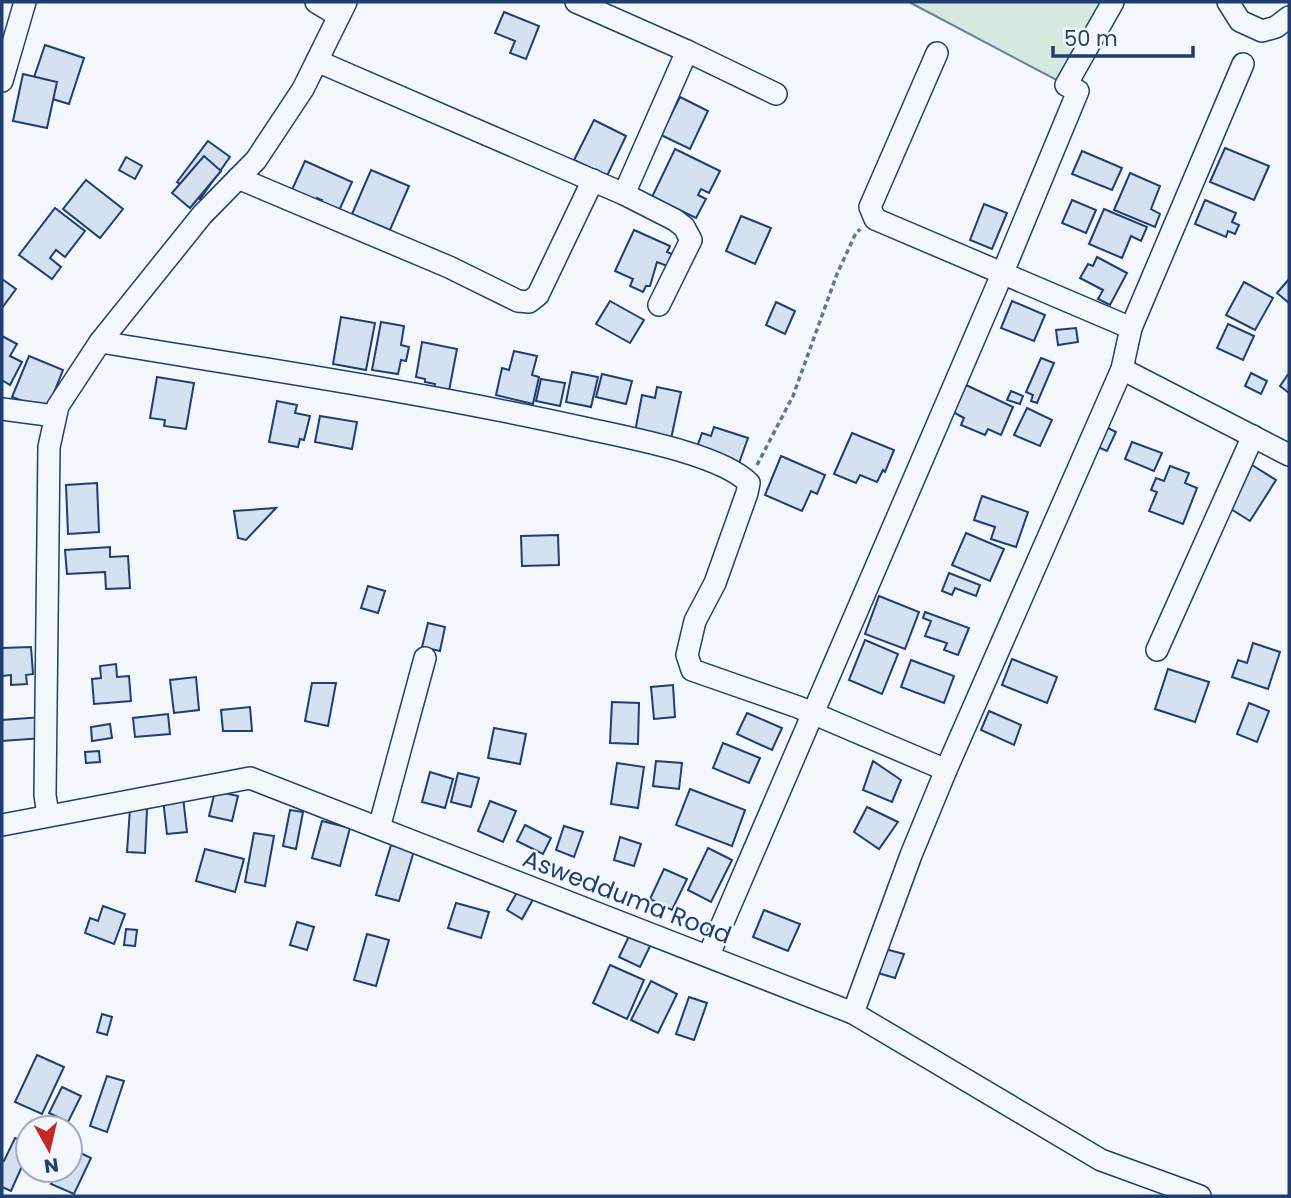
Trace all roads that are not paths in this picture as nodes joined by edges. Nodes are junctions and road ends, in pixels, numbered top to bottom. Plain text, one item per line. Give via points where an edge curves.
1 (25, 2) edge
2 (316, 2) edge
3 (576, 2) edge
4 (1113, 2) edge
5 (1228, 2) edge
6 (342, 9) edge
7 (1289, 17) edge
8 (687, 51) junction
9 (937, 53) dead end
10 (317, 61) junction
11 (1243, 64) dead end
12 (2, 81) edge
13 (776, 94) dead end
14 (238, 178) junction
15 (593, 180) junction
16 (624, 194) junction
17 (1003, 272) junction
18 (659, 304) dead end
19 (1131, 328) junction
20 (100, 342) junction
21 (1122, 369) junction
22 (2, 409) edge
23 (55, 415) junction
24 (1253, 436) junction
25 (1289, 455) edge
26 (1157, 650) dead end
27 (425, 658) dead end
28 (813, 714) junction
29 (946, 770) junction
30 (48, 815) junction
31 (2, 825) edge
32 (379, 828) junction
33 (711, 950) dead end
34 (853, 1013) junction
35 (1200, 1196) edge

1 - 12 street
2 - 6 street
3 - 8 street
4 - 17 street via 1066,85 1078,91
5 - 7 street via 1240,20 1262,32
6 - 10 street
8 - 13 street
8 - 16 street
9 - 17 street via 870,207 875,219
10 - 14 street via 256,160
10 - 15 street
11 - 19 street
14 - 15 street via 529,302 538,295
14 - 20 street via 202,215
15 - 16 street
16 - 18 street via 675,220 691,240
17 - 19 street
17 - 28 street
19 - 21 street
20 - 23 street
20 - 28 street via 494,408 653,443 736,471 748,483 747,493 715,583 695,621 687,655 692,670
21 - 24 street
21 - 29 street
22 - 23 street
23 - 30 street via 49,447
24 - 25 street
24 - 26 street
27 - 32 street
28 - 29 street
28 - 33 street
29 - 34 street
30 - 31 street, Aswedduma Road
30 - 32 street, Aswedduma Road via 250,778
32 - 34 street, Aswedduma Road
34 - 35 street, Aswedduma Road via 1101,1160

